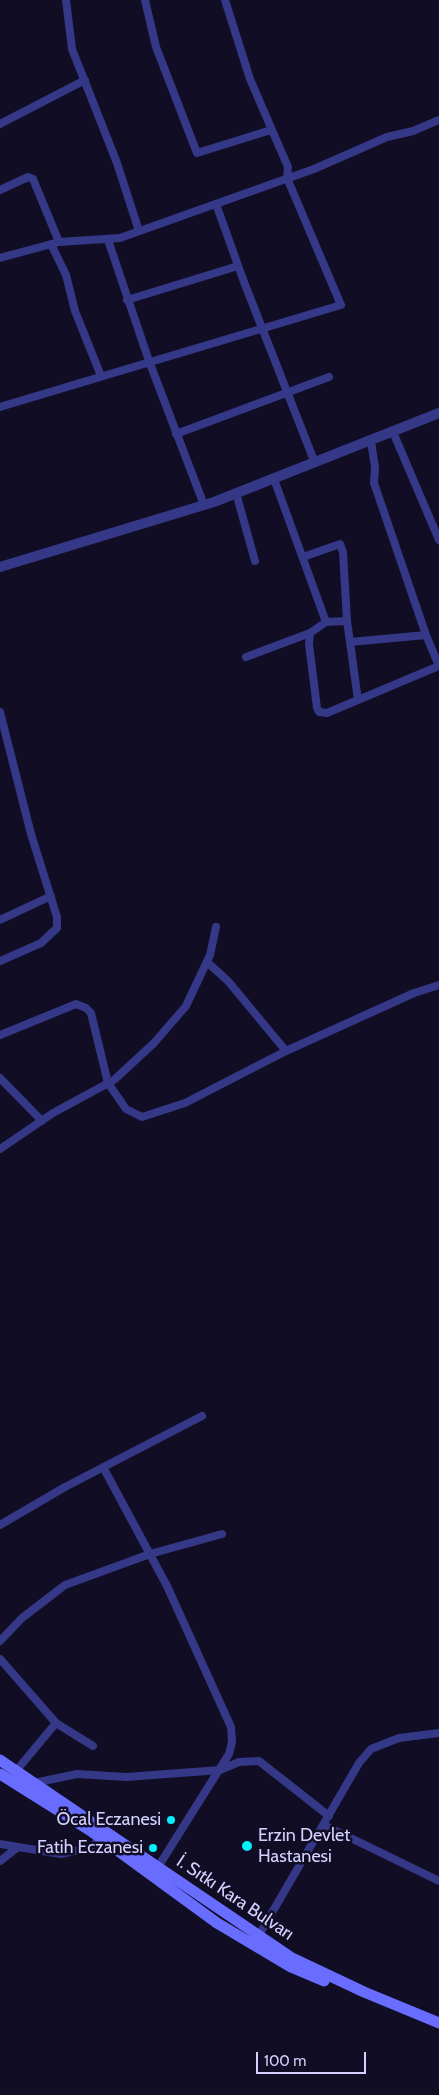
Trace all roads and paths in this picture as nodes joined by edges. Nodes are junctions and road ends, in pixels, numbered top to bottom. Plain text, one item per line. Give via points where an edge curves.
1 (66, 0) edge
2 (145, 0) edge
3 (225, 0) edge
4 (85, 80) junction
5 (439, 120) edge
6 (0, 124) edge
7 (271, 130) junction
8 (287, 178) junction
9 (0, 190) edge
10 (216, 204) junction
11 (139, 231) junction
12 (108, 240) junction
13 (55, 243) junction
14 (0, 258) edge
15 (238, 266) junction
16 (127, 300) junction
17 (262, 328) junction
18 (148, 361) junction
19 (101, 376) junction
20 (329, 377) dead end
21 (286, 392) junction
22 (0, 407) edge
23 (439, 413) edge
24 (393, 432) junction
25 (176, 434) junction
26 (371, 441) junction
27 (315, 462) junction
28 (274, 479) junction
29 (236, 493) junction
30 (204, 505) junction
31 (439, 540) edge
32 (303, 557) junction
33 (255, 561) dead end
34 (0, 567) edge
35 (347, 621) junction
36 (326, 622) junction
37 (310, 633) junction
38 (426, 635) junction
39 (350, 642) junction
40 (246, 657) dead end
41 (439, 666) edge
42 (358, 700) junction
43 (0, 712) edge
44 (51, 896) junction
45 (0, 920) edge
46 (216, 927) dead end
47 (0, 962) edge
48 (207, 962) junction
49 (439, 985) edge
50 (0, 1034) edge
51 (286, 1051) junction
52 (0, 1078) edge
53 (108, 1083) junction
54 (42, 1121) junction
55 (0, 1149) edge
56 (202, 1416) dead end
57 (103, 1467) junction
58 (0, 1525) edge
59 (222, 1534) dead end
60 (150, 1554) junction
61 (0, 1641) edge
62 (0, 1659) edge
63 (56, 1723) junction
64 (439, 1734) edge
65 (93, 1746) dead end
66 (0, 1760) edge
67 (220, 1770) junction
68 (16, 1771) junction
69 (0, 1774) edge
70 (34, 1783) junction
71 (329, 1816) junction
72 (324, 1825) junction
73 (103, 1835) junction
74 (0, 1844) edge
75 (18, 1846) junction
76 (0, 1861) edge
77 (158, 1867) junction
78 (439, 1881) edge
79 (259, 1935) junction
80 (439, 2023) edge
81 (439, 2032) edge

1 - 4 street via 72,49
2 - 7 street via 156,47 197,153
3 - 7 street via 250,79
4 - 6 street
4 - 11 street
5 - 8 street via 387,137
7 - 8 street via 288,167
8 - 10 street
8 - 17 street via 341,305
9 - 13 street via 28,177 32,179
10 - 11 street
10 - 15 street
11 - 12 street
12 - 13 street
12 - 16 street
13 - 14 street
13 - 19 street via 75,311
15 - 16 street
15 - 17 street
16 - 18 street
17 - 18 street
17 - 21 street
18 - 19 street
18 - 25 street
19 - 22 street
20 - 21 street
21 - 25 street
21 - 27 street
23 - 24 street
24 - 26 street
24 - 31 street
25 - 30 street
26 - 27 street
26 - 38 street via 374,483
27 - 28 street
28 - 29 street
28 - 32 street
29 - 30 street
29 - 33 street
30 - 34 street
32 - 35 street via 340,544
32 - 36 street
35 - 36 street
35 - 39 street
36 - 37 street
37 - 40 street
37 - 42 street via 314,702 319,712 327,713
38 - 39 street
38 - 41 street
39 - 42 street
41 - 42 street
43 - 44 street via 31,834
44 - 45 street
44 - 47 street via 57,928 41,942
46 - 48 street
48 - 51 street via 228,981
48 - 53 street via 186,1006 154,1043
49 - 51 street via 414,993
50 - 53 street via 76,1004 86,1008 91,1013
51 - 53 street via 184,1103 142,1117 126,1108
52 - 54 street
53 - 54 street
54 - 55 street
56 - 57 street
57 - 58 street
57 - 60 street
59 - 60 street
60 - 61 street via 65,1585 22,1618
60 - 67 street via 231,1727 229,1754
62 - 63 street
63 - 65 street
63 - 68 street
64 - 71 street via 399,1738 370,1749
66 - 68 main road, İ. Sıtkı Kara Bulvarı
67 - 70 street via 126,1776 78,1774
67 - 71 street via 239,1762 259,1761
67 - 77 street
68 - 70 main road, İ. Sıtkı Kara Bulvarı
69 - 73 main road, İ. Sıtkı Kara Bulvarı
70 - 73 main road, İ. Sıtkı Kara Bulvarı
71 - 72 street
72 - 78 street
72 - 79 street
73 - 75 street via 92,1847 62,1854
73 - 77 main road, İ. Sıtkı Kara Bulvarı
73 - 81 main road, İ. Sıtkı Kara Bulvarı via 217,1923 291,1967
74 - 75 street
75 - 76 street
77 - 79 main road, İ. Sıtkı Kara Bulvarı
79 - 80 main road, İ. Sıtkı Kara Bulvarı via 292,1958

